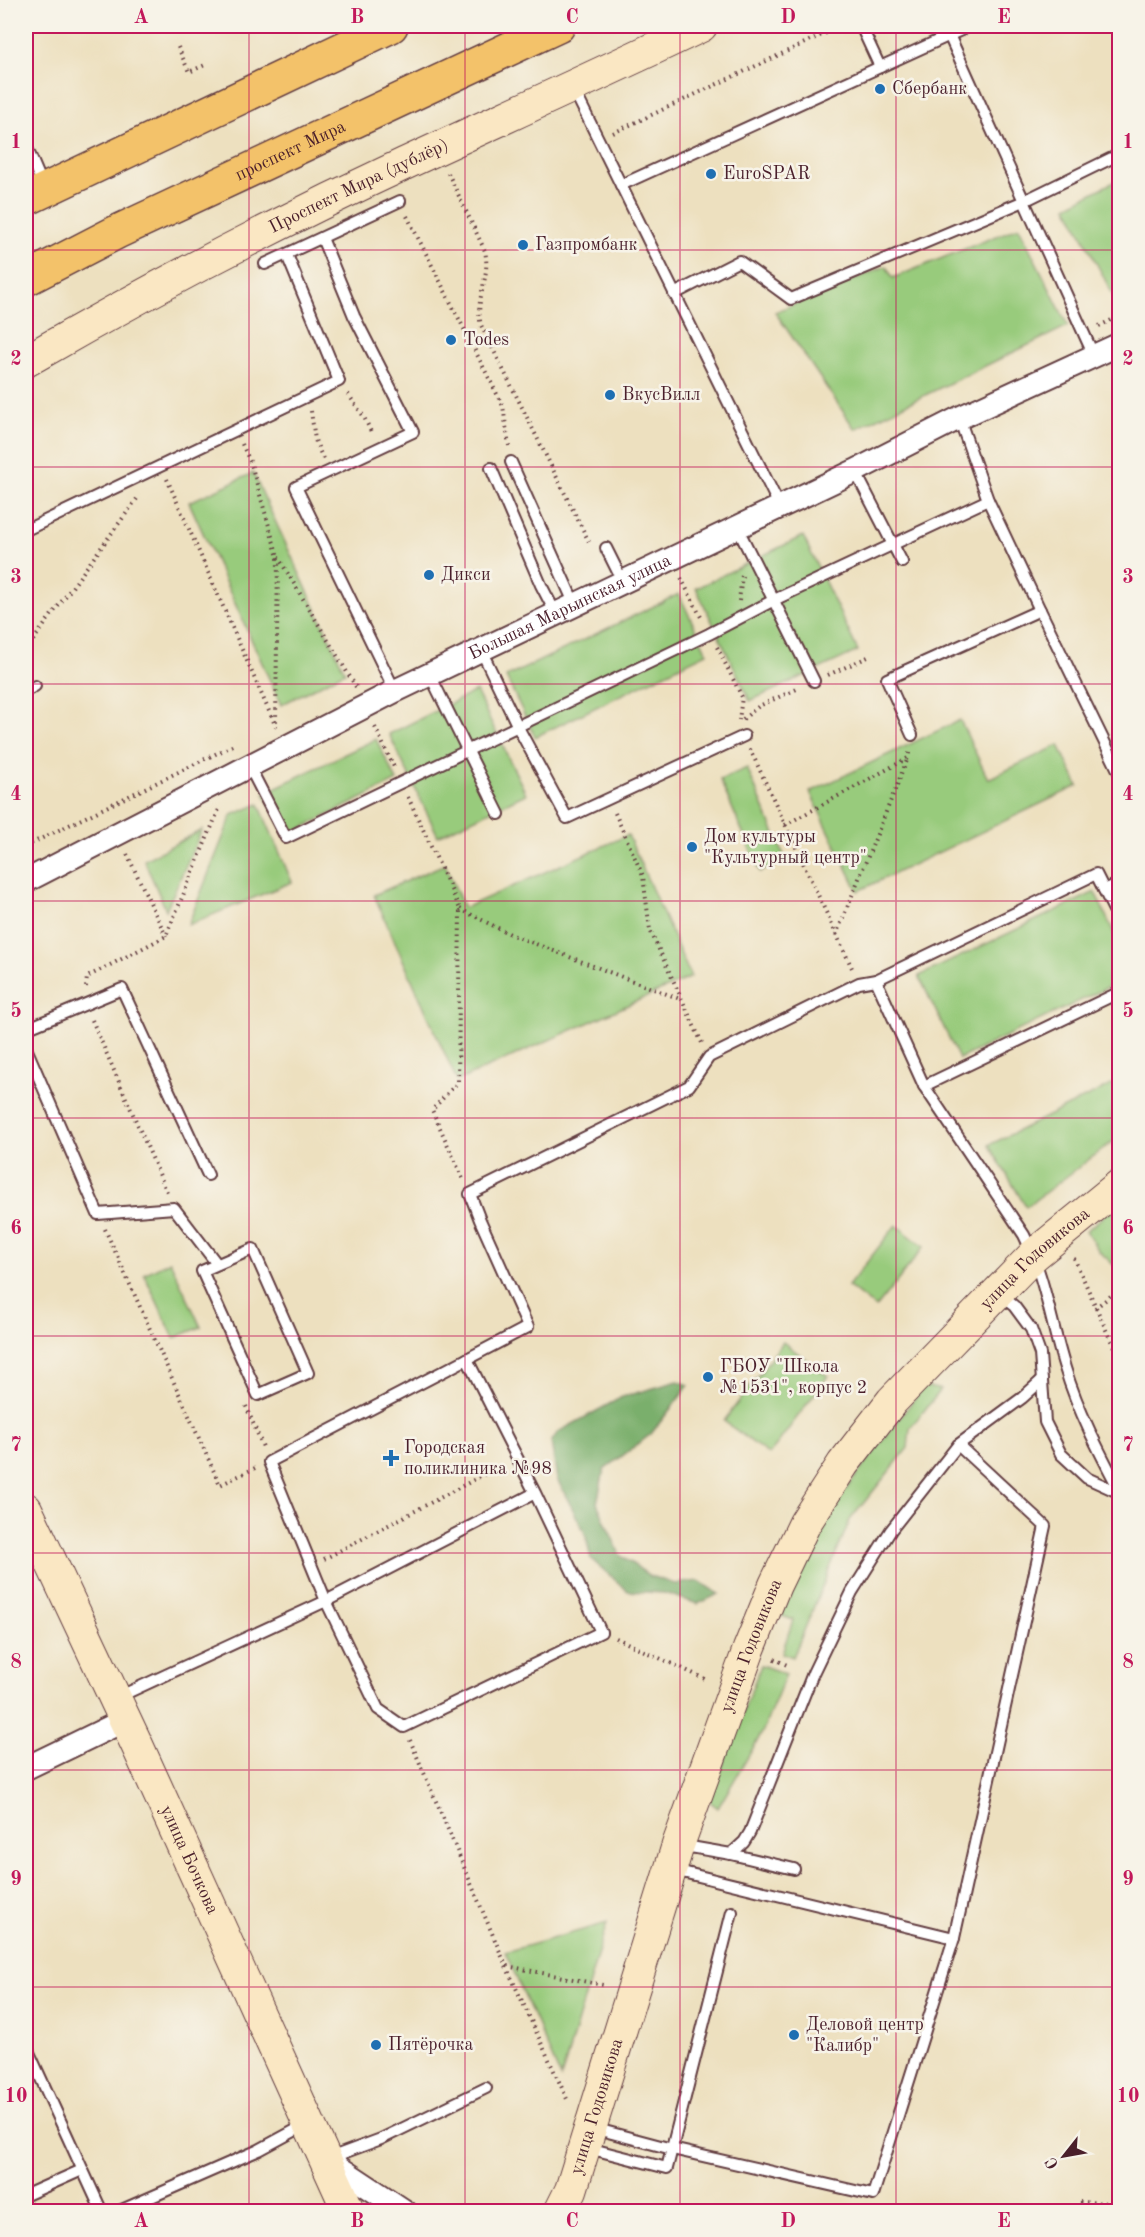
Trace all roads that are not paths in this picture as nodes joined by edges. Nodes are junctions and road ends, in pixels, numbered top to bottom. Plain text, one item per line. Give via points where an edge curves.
1 (391, 26) edge
2 (558, 26) edge
3 (701, 26) edge
4 (861, 26) edge
5 (970, 26) edge
6 (949, 35) junction
7 (880, 67) junction
8 (573, 88) junction
9 (26, 146) edge
10 (1119, 154) edge
11 (621, 186) junction
12 (35, 194) edge
13 (400, 201) road end
14 (1024, 201) junction
15 (322, 238) junction
16 (287, 255) junction
17 (265, 264) dead end
18 (26, 279) edge
19 (674, 294) junction
20 (1119, 344) edge
21 (1095, 356) junction
22 (26, 361) edge
23 (959, 418) junction
24 (511, 462) road end
25 (491, 468) dead end
26 (855, 471) junction
27 (988, 500) junction
28 (780, 507) junction
29 (737, 527) junction
30 (26, 530) edge
31 (892, 543) junction
32 (606, 548) dead end
33 (902, 562) dead end
34 (623, 582) junction
35 (774, 600) junction
36 (565, 610) junction
37 (1040, 610) junction
38 (481, 650) junction
39 (430, 675) junction
40 (814, 681) dead end
41 (396, 691) junction
42 (518, 726) junction
43 (912, 735) road end
44 (744, 736) road end
45 (469, 750) junction
46 (242, 770) junction
47 (1119, 774) edge
48 (499, 814) dead end
49 (26, 881) edge
50 (1119, 883) edge
51 (1104, 890) junction
52 (1119, 922) edge
53 (876, 980) junction
54 (1119, 992) edge
55 (26, 1029) edge
56 (26, 1048) edge
57 (924, 1086) junction
58 (208, 1174) dead end
59 (1119, 1185) edge
60 (1034, 1255) junction
61 (217, 1264) junction
62 (997, 1293) junction
63 (466, 1359) junction
64 (1042, 1380) junction
65 (958, 1445) junction
66 (1119, 1492) edge
67 (535, 1493) junction
68 (26, 1509) edge
69 (326, 1601) junction
70 (120, 1709) junction
71 (26, 1768) edge
72 (731, 1854) junction
73 (674, 1857) junction
74 (794, 1869) dead end
75 (732, 1912) dead end
76 (954, 1938) junction
77 (26, 2046) edge
78 (486, 2088) dead end
79 (310, 2122) junction
80 (587, 2137) junction
81 (672, 2149) junction
82 (326, 2159) junction
83 (82, 2170) junction
84 (26, 2195) edge
85 (102, 2211) edge
86 (117, 2211) edge
87 (350, 2211) edge
88 (406, 2211) edge
89 (560, 2211) edge

1 - 12 main road
2 - 18 main road, проспект Мира via 117,232
3 - 8 street, Проспект Мира (дублёр)
4 - 7 lane
5 - 6 lane
6 - 7 lane
6 - 14 lane
7 - 11 lane
8 - 11 lane
8 - 22 street, Проспект Мира (дублёр) via 405,163 234,248
9 - 12 lane
10 - 14 lane
11 - 19 lane
13 - 15 lane
14 - 19 lane via 791,298 740,261
14 - 21 lane
15 - 16 lane
15 - 41 lane via 354,316 413,432 296,487
16 - 17 lane
16 - 30 lane via 339,381
19 - 28 lane
20 - 21 street, Большая Марьинская улица
21 - 23 street, Большая Марьинская улица
23 - 26 street, Большая Марьинская улица
23 - 27 lane
24 - 36 lane
25 - 36 lane via 541,585
26 - 28 street, Большая Марьинская улица
26 - 31 lane
27 - 31 lane
27 - 37 lane
28 - 29 street, Большая Марьинская улица
29 - 34 street, Большая Марьинская улица
29 - 35 lane
31 - 33 lane
31 - 35 lane
32 - 34 lane
34 - 36 street, Большая Марьинская улица
35 - 40 lane
35 - 42 lane
36 - 38 street, Большая Марьинская улица
37 - 43 lane via 887,679
37 - 47 lane
38 - 39 street, Большая Марьинская улица
38 - 42 lane
39 - 41 street, Большая Марьинская улица
39 - 45 lane
41 - 46 street, Большая Марьинская улица
42 - 44 lane via 567,818
42 - 45 lane
45 - 46 lane via 286,838
45 - 48 lane
46 - 49 street, Большая Марьинская улица
50 - 51 lane
51 - 52 lane
51 - 53 lane via 1096,874
53 - 57 lane
53 - 63 lane via 858,983 709,1057 689,1086 470,1194 528,1327
54 - 57 lane
55 - 58 lane via 122,989
56 - 61 lane via 98,1214 174,1208
57 - 60 lane
59 - 60 street, улица Годовикова
60 - 62 street, улица Годовикова
60 - 66 lane via 1080,1412
61 - 61 lane via 253,1249 308,1373 258,1395 202,1271
62 - 64 lane via 1014,1306 1031,1329 1040,1354
62 - 73 street, улица Годовикова via 892,1401 843,1464 805,1522 749,1649
63 - 67 lane
63 - 69 lane via 269,1462
64 - 65 lane
64 - 66 lane via 1045,1422 1061,1454 1087,1478
65 - 72 lane via 891,1530 852,1592 813,1673 750,1832
65 - 76 lane via 1045,1526
67 - 69 lane
67 - 69 lane via 601,1632 404,1727 378,1709
68 - 70 street, улица Бочкова
69 - 70 lane
70 - 71 street
70 - 79 street, улица Бочкова
72 - 73 lane
72 - 74 lane
73 - 76 lane
73 - 80 street, улица Годовикова
75 - 81 lane
76 - 81 lane via 873,2195
77 - 83 lane
78 - 82 lane via 381,2139
79 - 82 street, улица Бочкова
79 - 86 lane via 259,2150
80 - 81 lane
80 - 81 lane via 667,2168
80 - 89 street, улица Годовикова via 571,2190
82 - 87 street, улица Бочкова
82 - 88 street
83 - 84 lane
83 - 85 lane

